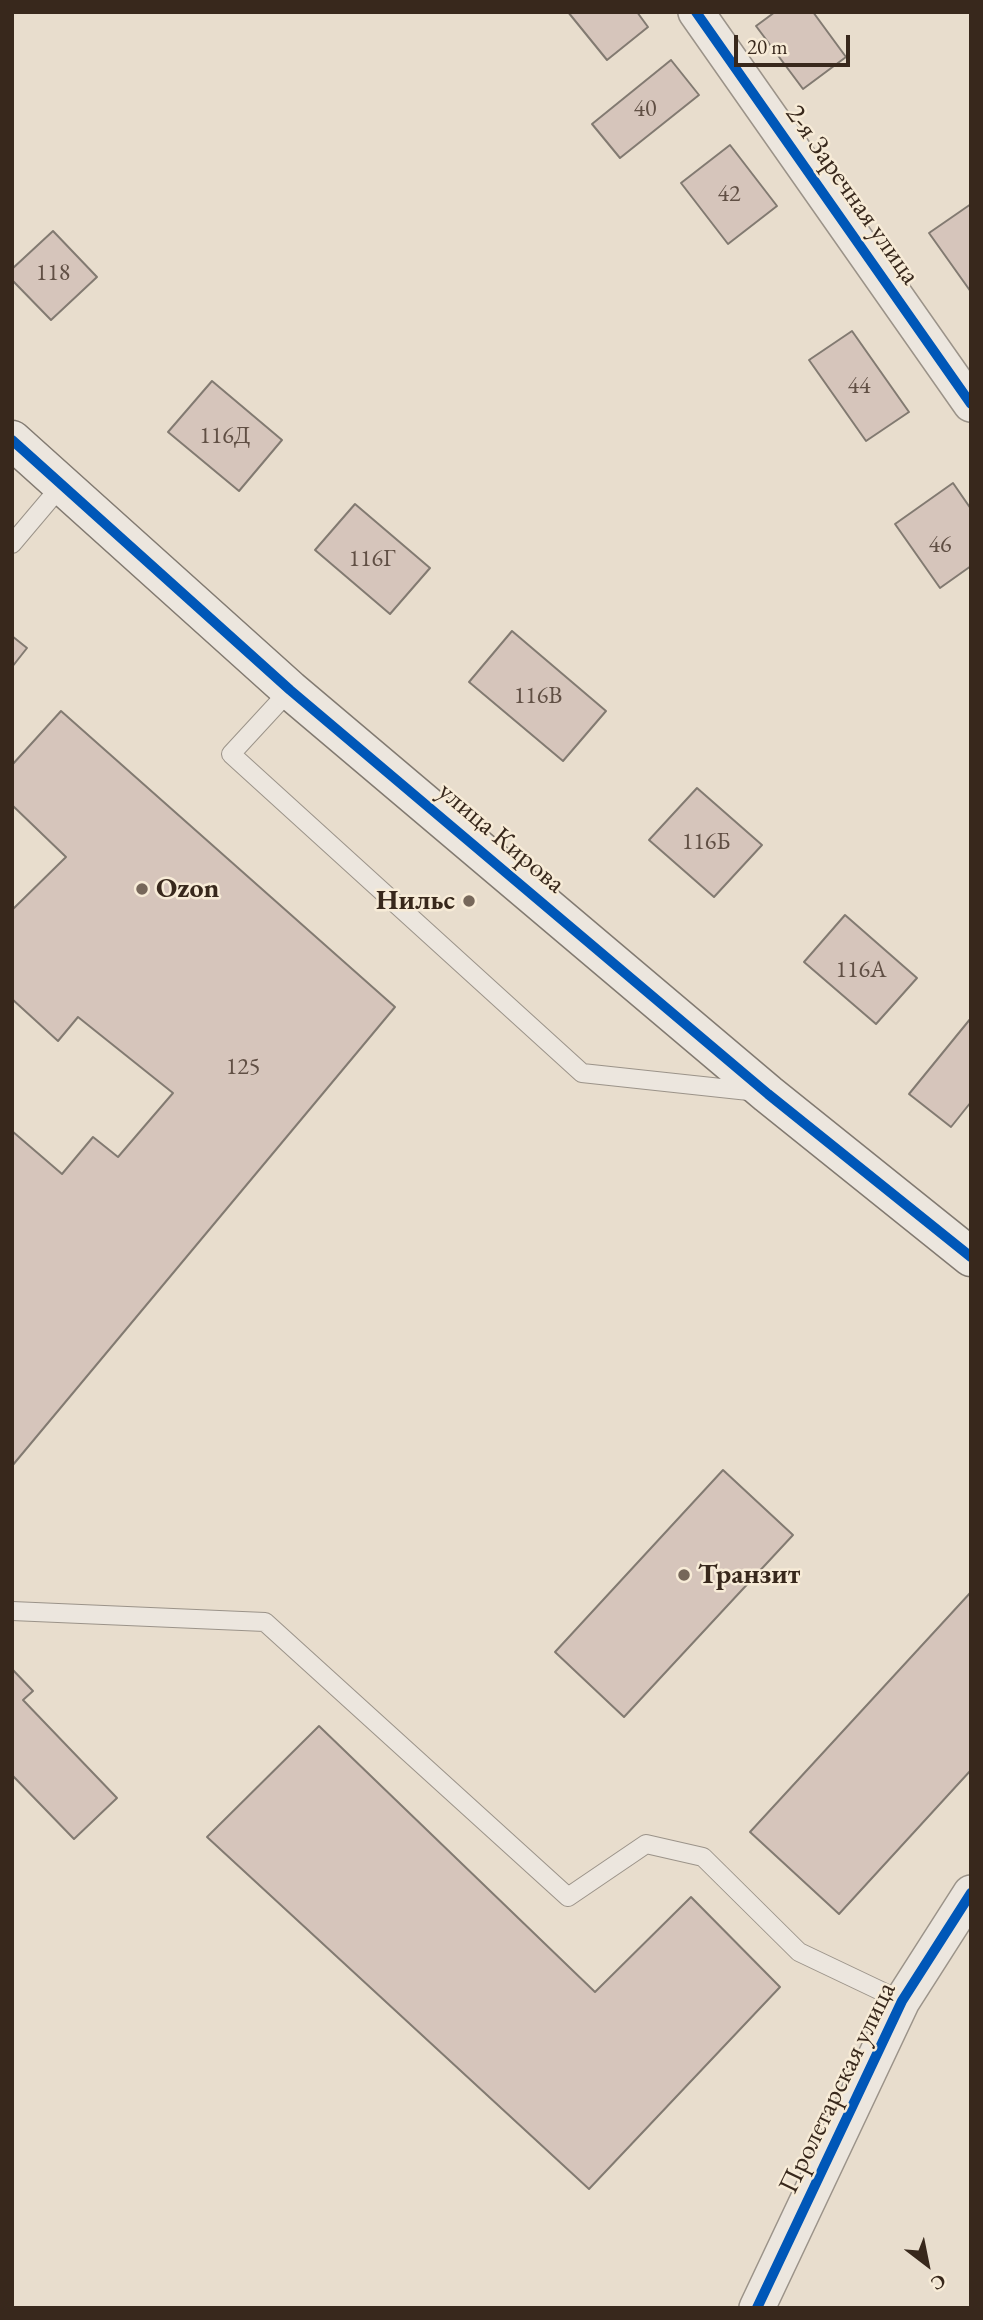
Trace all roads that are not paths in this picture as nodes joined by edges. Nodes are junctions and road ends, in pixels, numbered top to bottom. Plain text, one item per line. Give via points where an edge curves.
1 (696, 12) edge
2 (971, 404) edge
3 (12, 440) edge
4 (61, 486) junction
5 (12, 544) edge
6 (290, 690) junction
7 (768, 1094) junction
8 (971, 1257) edge
9 (12, 1611) edge
10 (971, 1893) edge
11 (902, 2001) junction
12 (757, 2308) edge

1 - 2 street, 2-я Заречная улица
3 - 4 street, улица Кирова
4 - 5 lane
4 - 6 street, улица Кирова
6 - 7 street, улица Кирова
6 - 7 lane via 231,754 582,1073
7 - 8 street, улица Кирова
9 - 11 lane via 265,1622 568,1896 646,1844 703,1857 799,1952
10 - 11 street, Пролетарская улица
11 - 12 street, Пролетарская улица

